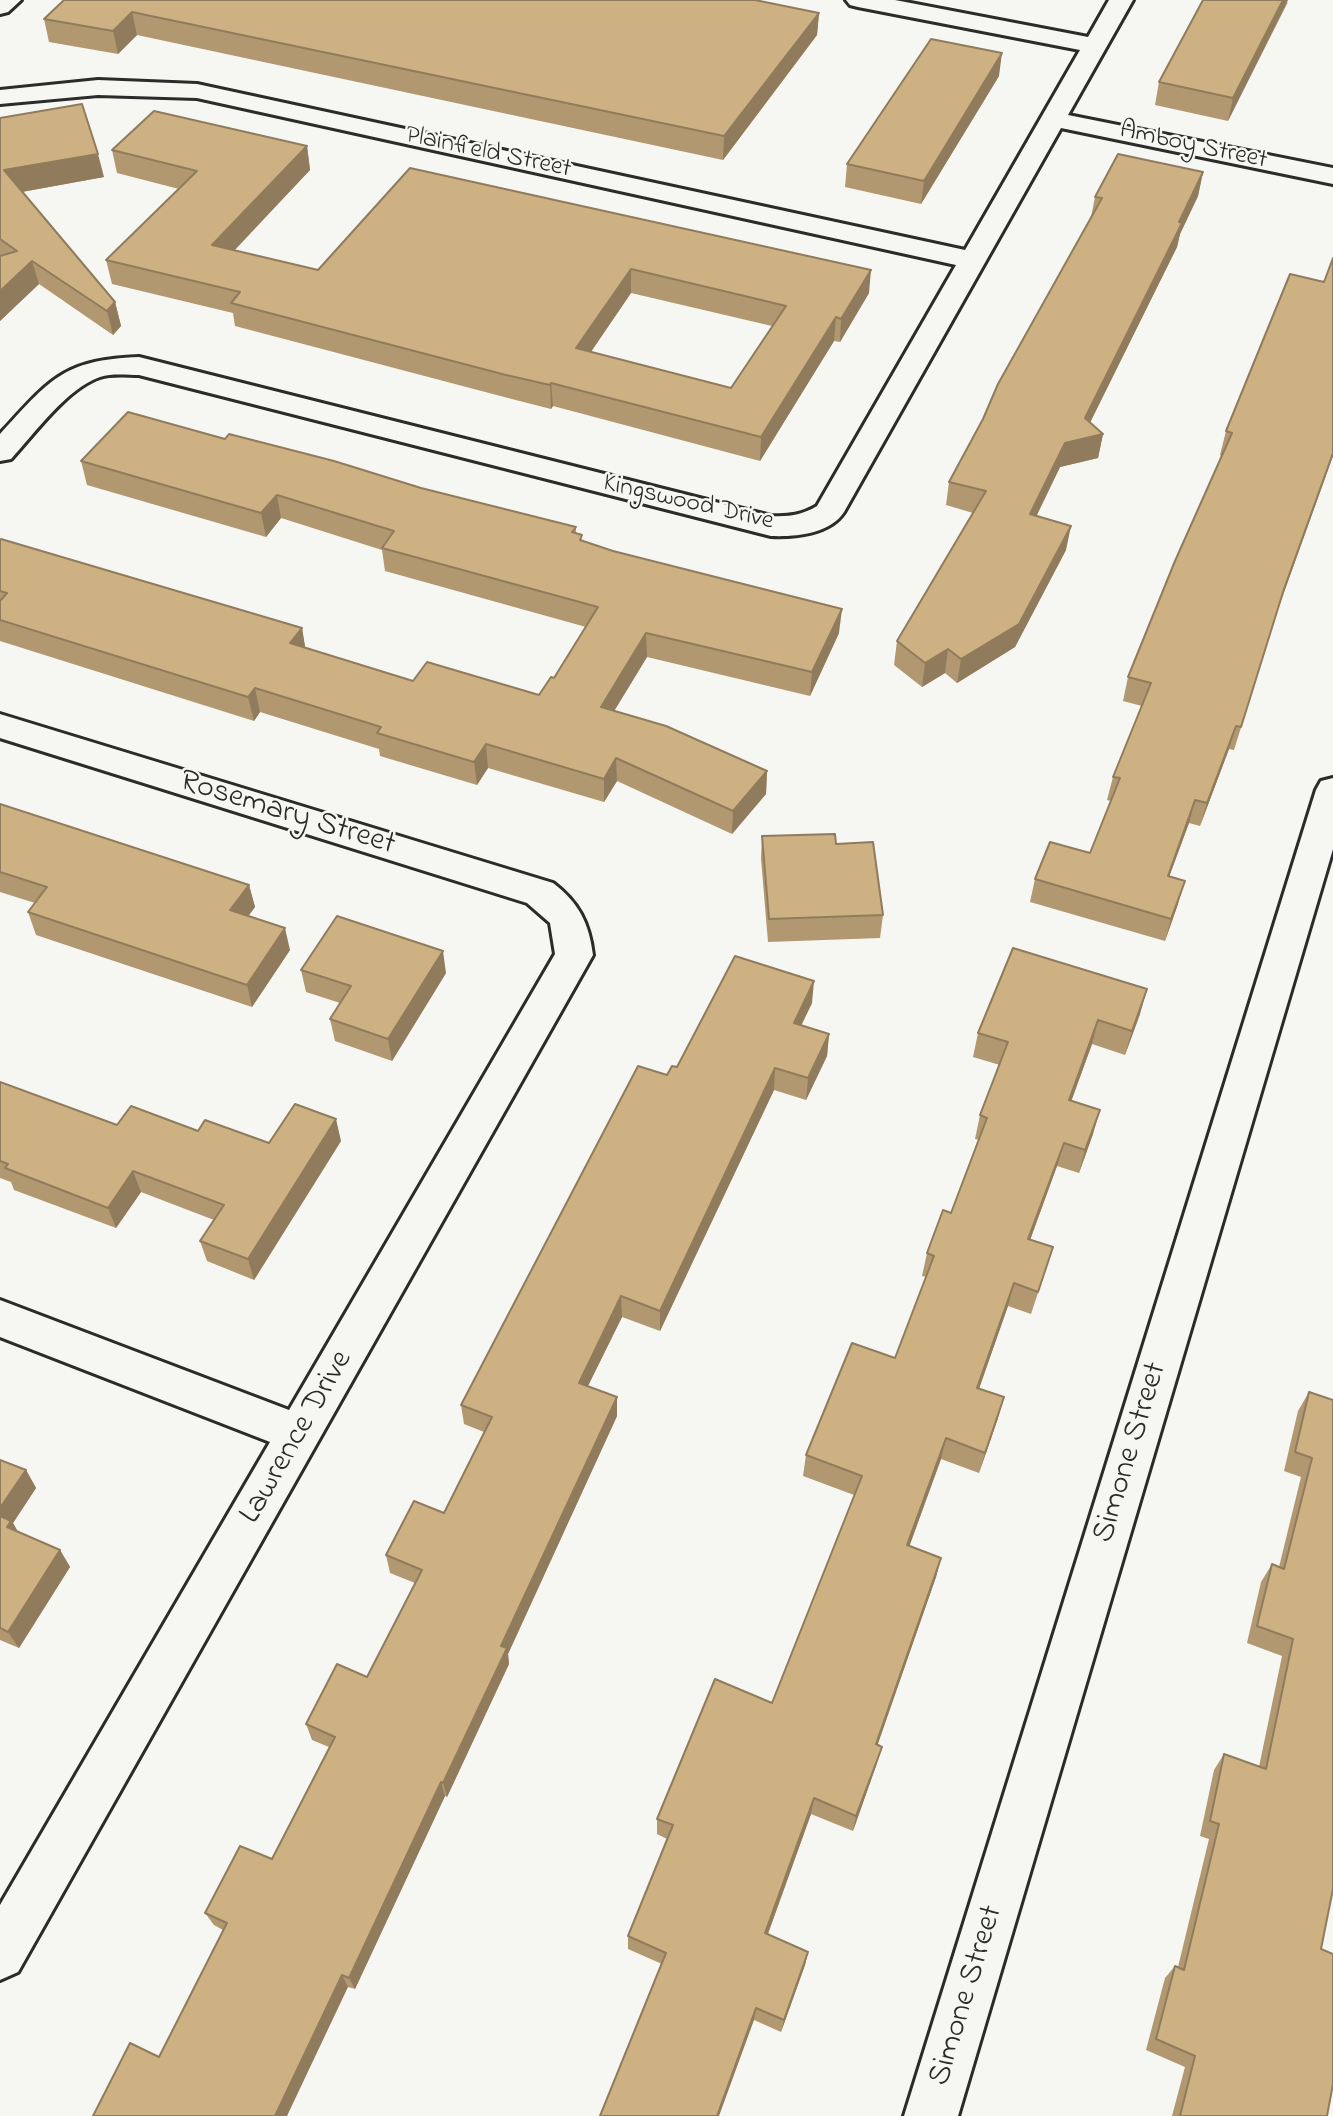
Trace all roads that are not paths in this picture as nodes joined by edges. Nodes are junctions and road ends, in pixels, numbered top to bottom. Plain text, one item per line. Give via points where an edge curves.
1 (9, 0) edge
2 (858, 0) edge
3 (1121, 0) edge
4 (0, 7) edge
5 (1095, 46) junction
6 (0, 97) edge
7 (1053, 119) junction
8 (1333, 176) edge
9 (972, 260) junction
10 (0, 452) edge
11 (0, 726) edge
12 (1333, 790) edge
13 (566, 916) joint
14 (0, 1318) edge
15 (300, 1434) junction
16 (0, 1954) edge
17 (932, 2116) edge

1 - 4 street
2 - 5 street
3 - 5 street, Kingswood Drive
5 - 7 street, Kingswood Drive
6 - 9 street, Plainfield Street via 89,86 197,91
7 - 8 street, Amboy Street
7 - 9 street, Kingswood Drive
9 - 10 street, Kingswood Drive via 829,512 800,526 771,526 139,366 106,367 68,383
11 - 13 street, Rosemary Street via 540,893
12 - 17 street, Simone Street
13 - 15 street, Lawrence Drive via 572,927 574,955
14 - 15 street
15 - 16 street, Lawrence Drive

